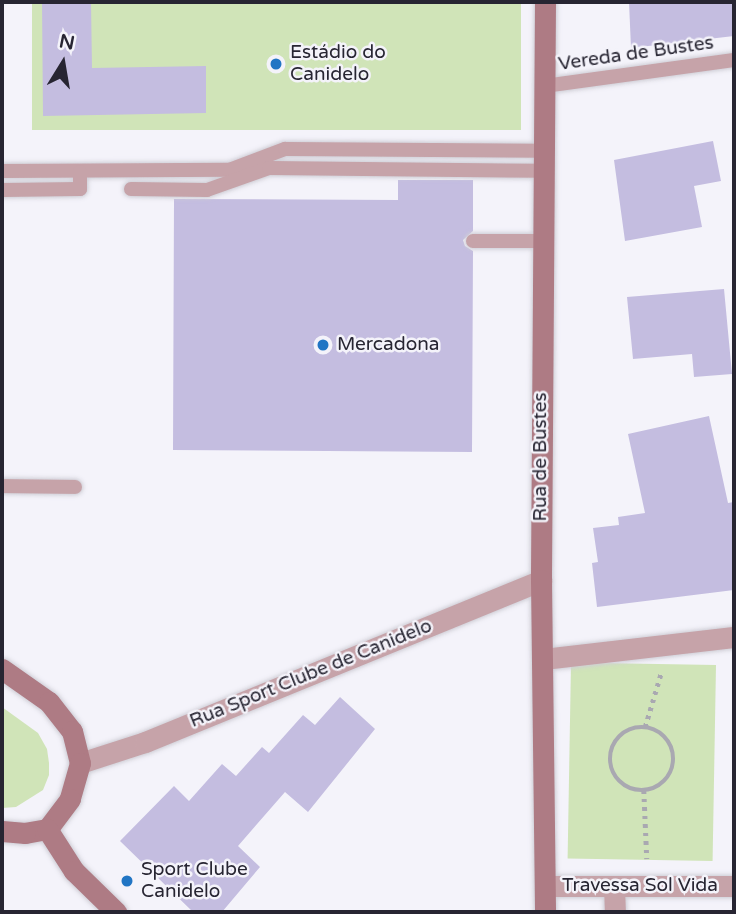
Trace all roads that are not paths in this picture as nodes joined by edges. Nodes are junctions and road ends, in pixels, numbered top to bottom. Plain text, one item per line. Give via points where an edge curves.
1 (545, 2) edge
2 (734, 60) edge
3 (544, 86) junction
4 (542, 161) junction
5 (2, 171) edge
6 (80, 172) junction
7 (131, 189) dead end
8 (2, 190) edge
9 (473, 241) dead end
10 (542, 241) junction
11 (2, 486) edge
12 (75, 487) dead end
13 (541, 580) junction
14 (734, 637) edge
15 (543, 659) junction
16 (2, 669) edge
17 (80, 763) junction
18 (47, 829) junction
19 (2, 831) edge
20 (545, 886) junction
21 (614, 886) junction
22 (734, 886) edge
23 (116, 912) edge
24 (545, 912) edge
25 (614, 912) edge

1 - 3 main road, Rua de Bustes
2 - 3 lane, Vereda de Bustes
3 - 4 main road, Rua de Bustes
4 - 6 lane via 285,149 229,170
4 - 7 lane via 463,174 269,168 207,190
4 - 10 main road, Rua de Bustes
5 - 6 lane
6 - 8 lane via 80,189
9 - 10 lane
10 - 13 main road, Rua de Bustes
11 - 12 lane
13 - 15 main road, Rua de Bustes
13 - 17 street, Rua Sport Clube de Canidelo via 145,742
14 - 15 street
15 - 20 main road, Rua de Bustes
16 - 17 main road via 49,702 72,731
17 - 18 main road via 70,799
18 - 19 main road via 25,834
18 - 23 main road via 74,871
20 - 21 street, Travessa Sol Vida
20 - 24 main road, Rua de Bustes
21 - 22 street, Travessa Sol Vida
21 - 25 street

